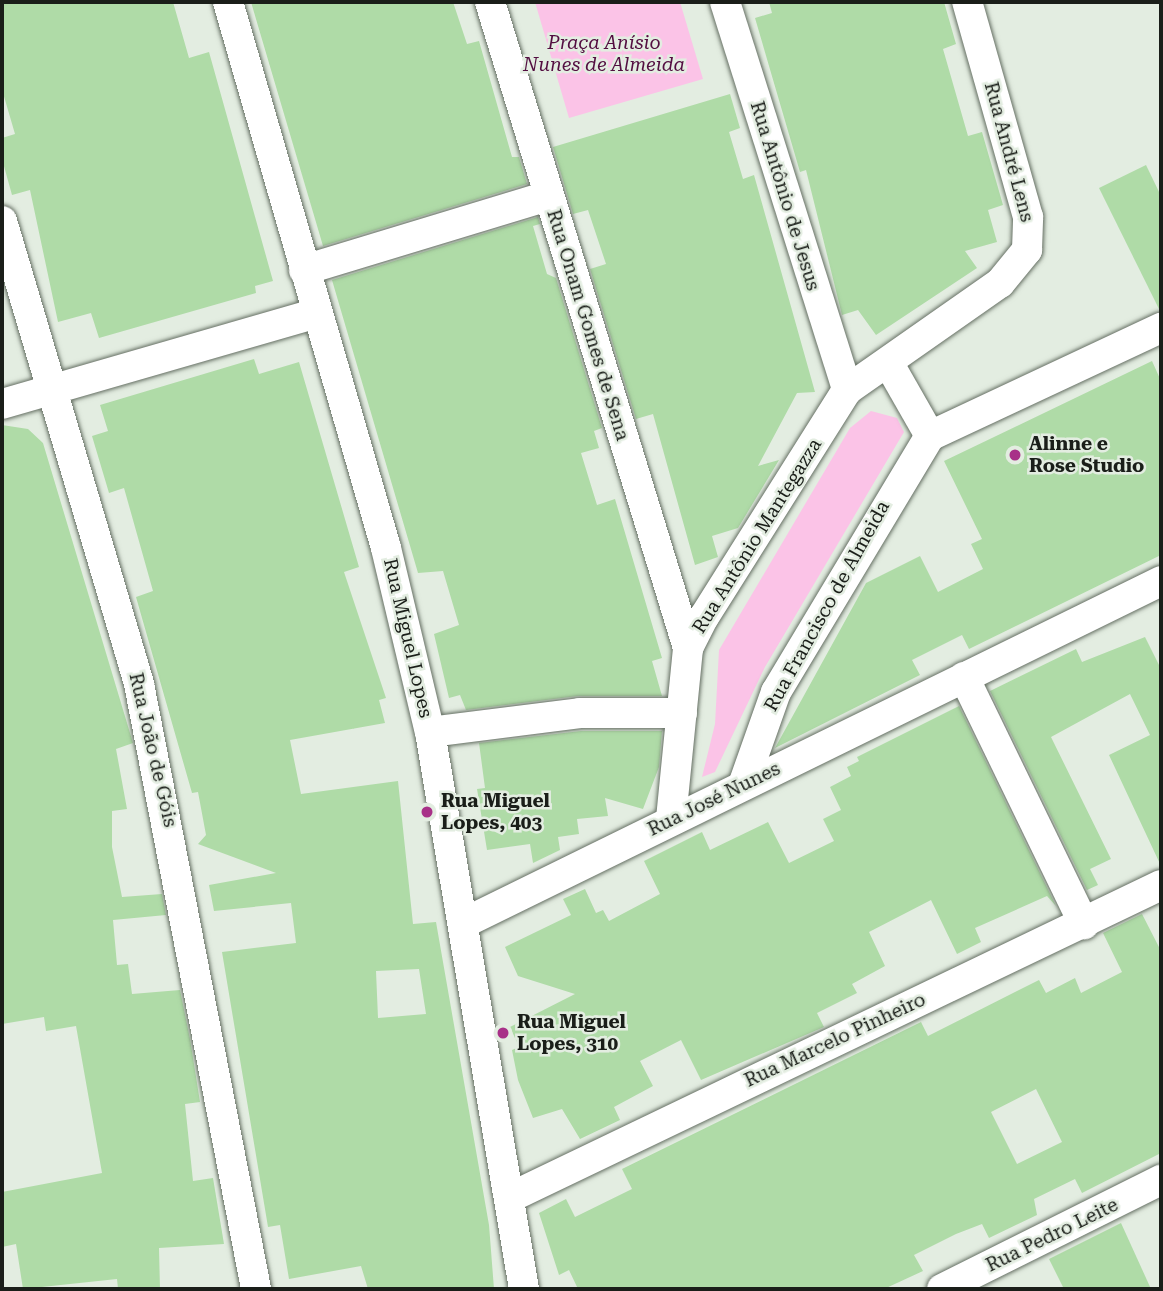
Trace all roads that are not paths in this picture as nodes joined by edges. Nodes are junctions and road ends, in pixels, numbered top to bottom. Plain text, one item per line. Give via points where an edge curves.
1 (228, 2) edge
2 (490, 2) edge
3 (725, 2) edge
4 (967, 2) edge
5 (547, 196) junction
6 (2, 221) edge
7 (304, 270) junction
8 (317, 313) junction
9 (1161, 328) edge
10 (889, 364) junction
11 (54, 389) junction
12 (847, 390) junction
13 (2, 404) edge
14 (930, 436) junction
15 (1161, 581) edge
16 (688, 648) junction
17 (964, 677) junction
18 (682, 712) junction
19 (430, 732) junction
20 (743, 785) junction
21 (670, 819) junction
22 (1161, 885) edge
23 (466, 922) junction
24 (1084, 924) junction
25 (1161, 1180) edge
26 (509, 1198) junction
27 (256, 1289) edge
28 (524, 1289) edge
29 (942, 1289) edge

1 - 7 street, Rua Miguel Lopes
2 - 5 street, Rua Onam Gomes de Sena
3 - 12 street, Rua Antônio de Jesus
4 - 10 street, Rua André Lens via 1028,217 1027,250 1000,283
5 - 7 street
5 - 16 street, Rua Onam Gomes de Sena
6 - 11 street, Rua João de Góis
7 - 8 street, Rua Miguel Lopes
8 - 11 street
8 - 19 street, Rua Miguel Lopes via 386,548
9 - 14 street
10 - 12 street, Rua Antônio Mantegazza
10 - 14 street
11 - 13 street
11 - 27 street, Rua João de Góis via 139,684
12 - 16 street, Rua Antônio Mantegazza
14 - 20 street, Rua Francisco de Almeida via 776,692
15 - 17 street, Rua José Nunes
16 - 18 street, Rua Antônio Mantegazza
17 - 20 street, Rua José Nunes
17 - 24 street
18 - 19 street via 580,713
18 - 21 street, Rua Antônio Mantegazza
19 - 23 street, Rua Miguel Lopes
20 - 21 street, Rua José Nunes
21 - 23 street, Rua José Nunes
22 - 24 street, Rua Marcelo Pinheiro
23 - 26 street, Rua Miguel Lopes
24 - 26 street, Rua Marcelo Pinheiro
25 - 29 street, Rua Pedro Leite
26 - 28 street, Rua Miguel Lopes

